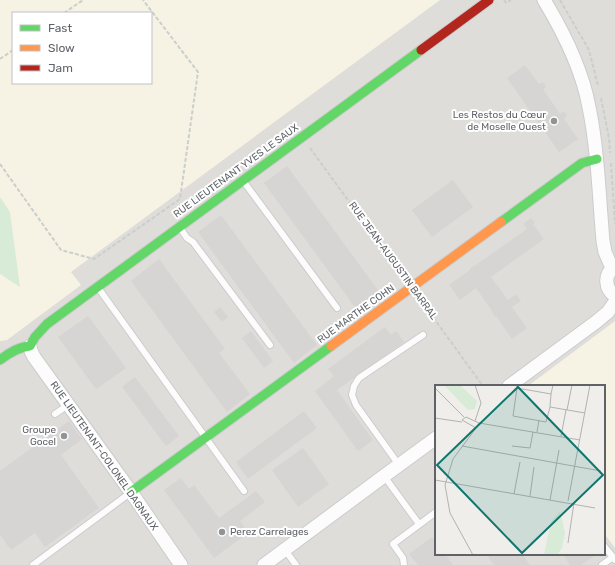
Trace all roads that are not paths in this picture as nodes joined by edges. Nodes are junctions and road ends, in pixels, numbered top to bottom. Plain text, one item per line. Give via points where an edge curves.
1 (489, 0) edge
2 (544, 0) edge
3 (597, 159) junction
4 (242, 180) junction
5 (179, 227) junction
6 (614, 268) edge
7 (98, 287) junction
8 (615, 296) edge
9 (615, 302) edge
10 (337, 308) dead end
11 (423, 335) dead end
12 (270, 345) dead end
13 (30, 346) junction
14 (0, 359) edge
15 (510, 385) edge
16 (68, 405) junction
17 (56, 414) dead end
18 (206, 438) junction
19 (435, 439) edge
20 (400, 464) junction
21 (384, 476) junction
22 (244, 491) dead end
23 (131, 492) junction
24 (435, 513) edge
25 (419, 524) junction
26 (605, 547) edge
27 (285, 550) junction
28 (614, 559) edge
29 (33, 565) edge
30 (181, 565) edge
31 (264, 565) edge
32 (296, 565) edge
33 (404, 565) edge
34 (602, 565) edge

1 - 4 street, RUE LIEUTENANT YVES LE SAUX
2 - 3 street via 558,24 581,77 589,105
3 - 6 street via 603,241 605,252
3 - 18 street, RUE MARTHE COHN via 582,162
4 - 5 street, RUE LIEUTENANT YVES LE SAUX
4 - 10 lane
5 - 7 street, RUE LIEUTENANT YVES LE SAUX
5 - 12 lane
6 - 8 street via 607,276 607,284
7 - 13 street, RUE LIEUTENANT YVES LE SAUX via 47,324
7 - 18 lane
9 - 15 street via 596,322
11 - 20 lane via 359,378 352,395 356,405
13 - 14 street via 13,351
13 - 16 street, RUE LIEUTENANT-COLONEL DAGNAUX via 34,358
16 - 17 lane
16 - 23 street, RUE LIEUTENANT-COLONEL DAGNAUX
18 - 22 lane
18 - 23 street, RUE MARTHE COHN
19 - 20 street
20 - 21 street
21 - 25 lane
21 - 27 street
23 - 29 lane
23 - 30 street, RUE LIEUTENANT-COLONEL DAGNAUX
24 - 25 lane
25 - 33 lane via 393,544 403,558
26 - 28 lane
27 - 31 street
27 - 32 lane
28 - 34 lane

